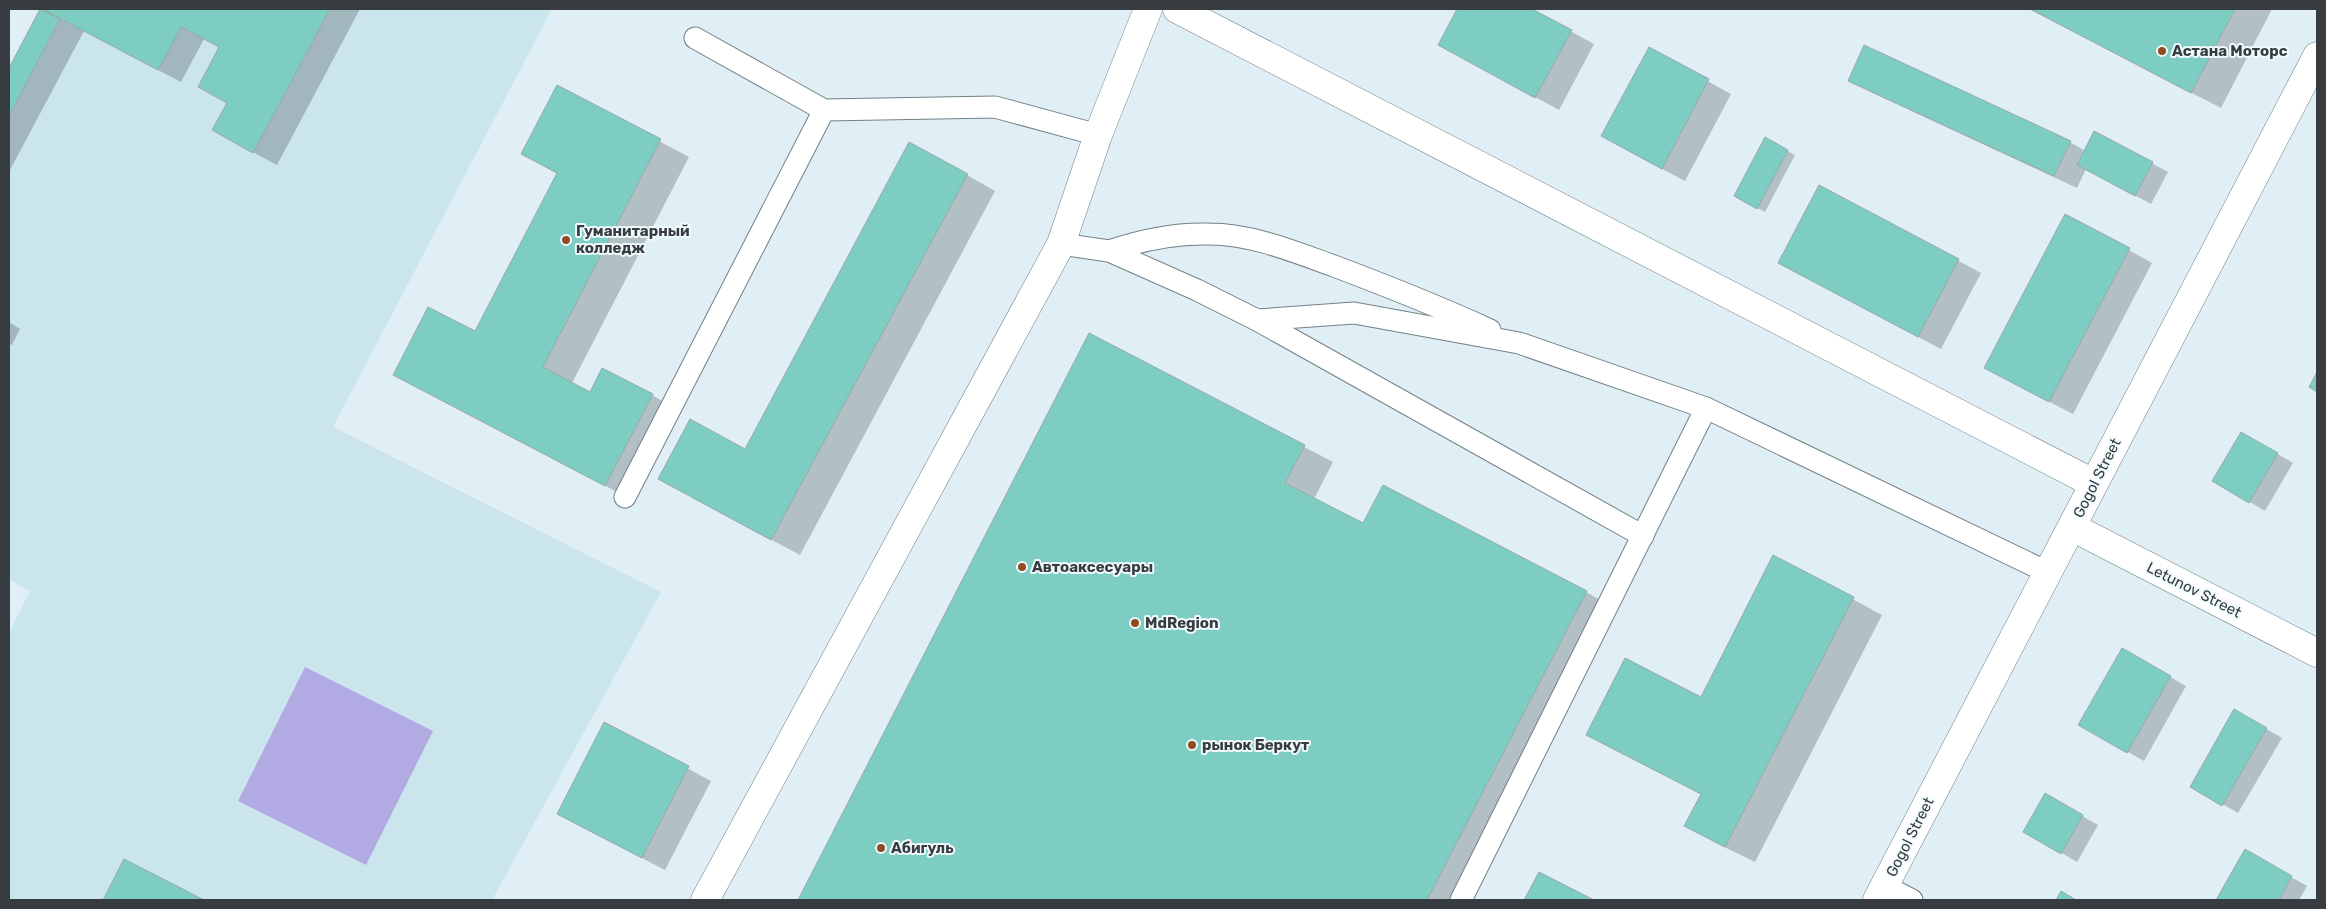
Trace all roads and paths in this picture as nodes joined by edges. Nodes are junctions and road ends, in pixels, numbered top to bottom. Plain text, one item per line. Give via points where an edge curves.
1 (1148, 9) edge
2 (1177, 9) edge
3 (695, 38) dead end
4 (2317, 56) edge
5 (824, 110) junction
6 (1098, 135) junction
7 (1061, 244) junction
8 (1108, 251) junction
9 (1257, 320) junction
10 (1519, 343) junction
11 (1706, 408) junction
12 (2093, 483) junction
13 (625, 496) dead end
14 (2072, 527) junction
15 (1643, 536) junction
16 (2047, 572) junction
17 (2317, 653) edge
18 (1881, 893) edge
19 (705, 900) edge
20 (1461, 900) edge
21 (1912, 900) edge

1 - 6 street
2 - 12 street
3 - 5 lane
4 - 12 street, Gogol Street
5 - 6 lane via 995,106
5 - 13 lane
6 - 7 street
7 - 8 lane
7 - 19 street
8 - 9 lane
8 - 10 lane via 1141,240 1209,234 1247,238 1418,297
9 - 10 lane via 1354,313
9 - 15 lane
10 - 11 lane
11 - 15 lane
11 - 16 lane
12 - 14 street, Gogol Street
14 - 16 street, Gogol Street
14 - 17 street, Letunov Street
15 - 20 lane
16 - 18 street, Gogol Street
18 - 21 lane

